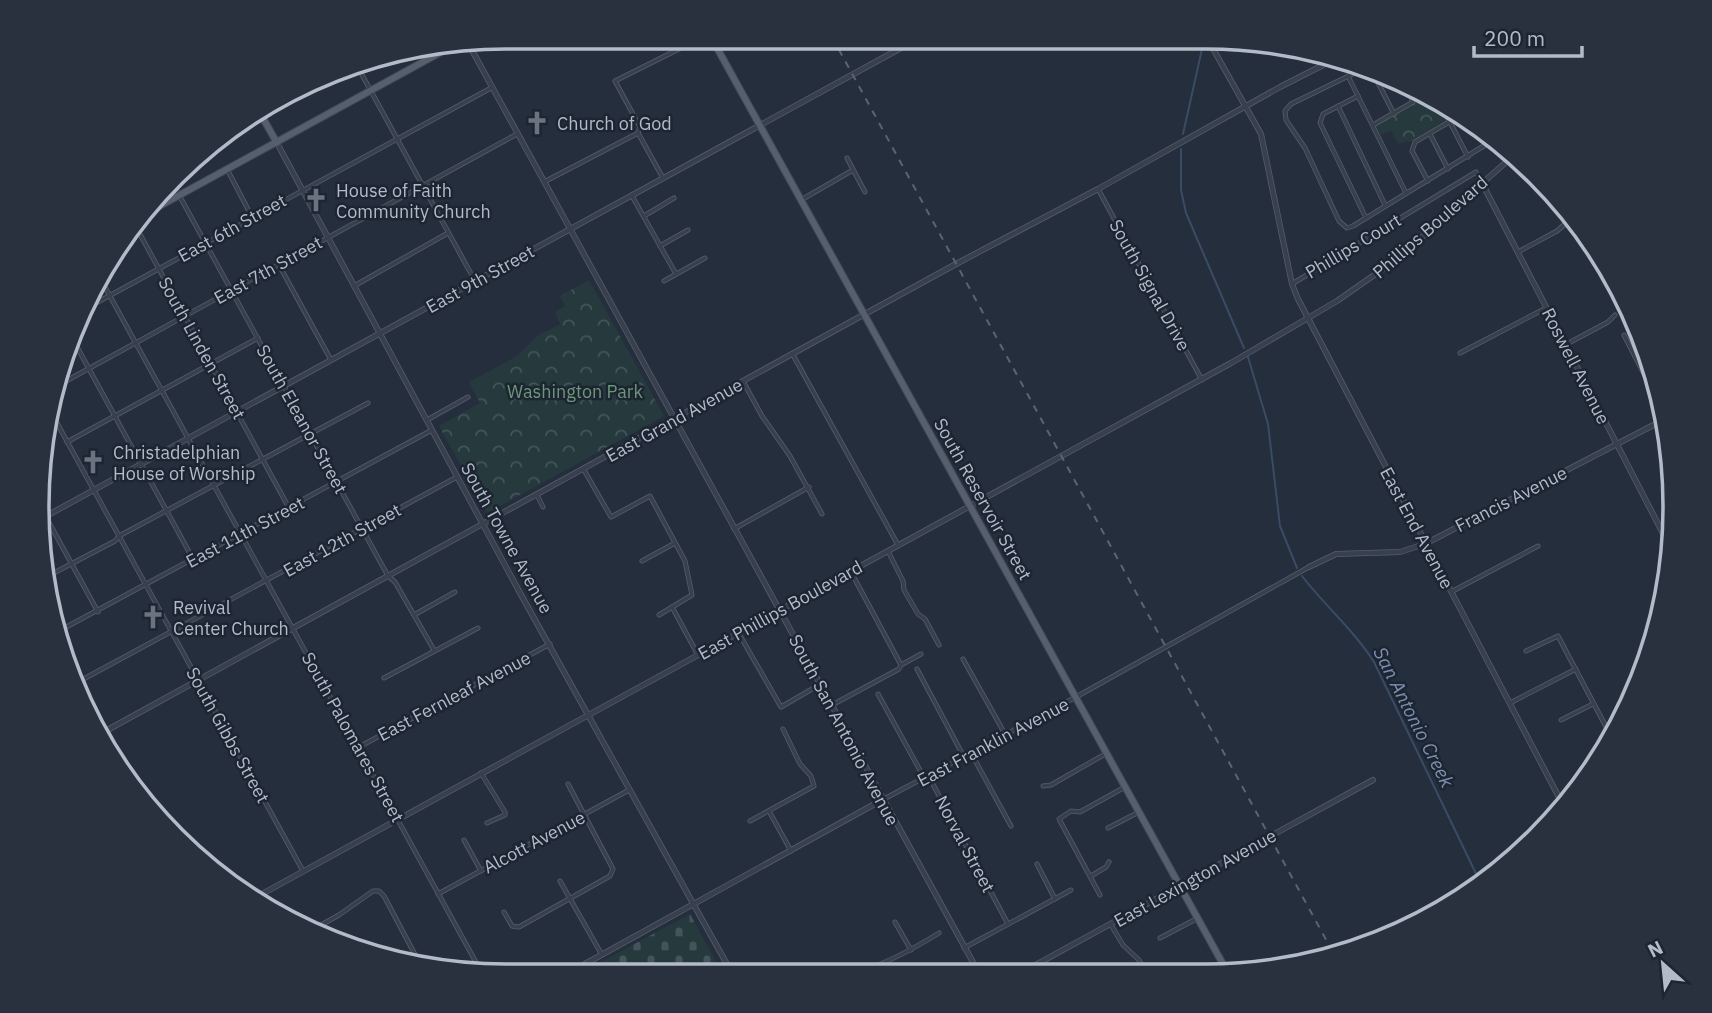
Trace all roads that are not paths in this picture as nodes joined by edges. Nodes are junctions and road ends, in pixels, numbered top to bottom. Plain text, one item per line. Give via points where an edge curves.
1 (679, 49) edge
2 (718, 49) edge
3 (899, 49) edge
4 (1213, 49) edge
5 (472, 51) edge
6 (436, 55) edge
7 (1323, 65) edge
8 (361, 73) edge
9 (1354, 74) edge
10 (1348, 76) junction
11 (1377, 82) edge
12 (491, 88) junction
13 (371, 91) junction
14 (1358, 96) junction
15 (1411, 98) edge
16 (1338, 106) junction
17 (1245, 108) junction
18 (1394, 114) junction
19 (1447, 118) edge
20 (263, 119) edge
21 (1449, 122) junction
22 (1373, 125) junction
23 (760, 126) junction
24 (638, 133) junction
25 (517, 134) junction
26 (1430, 134) junction
27 (397, 138) junction
28 (276, 143) junction
29 (1486, 146) edge
30 (1468, 157) junction
31 (847, 158) dead end
32 (1506, 162) edge
33 (227, 169) junction
34 (1448, 169) junction
35 (853, 170) junction
36 (663, 178) junction
37 (1428, 181) junction
38 (544, 182) junction
39 (1482, 183) junction
40 (423, 186) junction
41 (1098, 189) junction
42 (176, 190) edge
43 (302, 190) junction
44 (865, 192) dead end
45 (1406, 194) junction
46 (179, 195) junction
47 (632, 196) junction
48 (674, 198) dead end
49 (801, 200) junction
50 (165, 203) edge
51 (1386, 206) junction
52 (644, 216) junction
53 (252, 217) junction
54 (1366, 218) junction
55 (1565, 224) edge
56 (570, 229) junction
57 (688, 230) dead end
58 (448, 233) junction
59 (140, 234) edge
60 (327, 238) junction
61 (206, 242) junction
62 (660, 246) junction
63 (1518, 252) junction
64 (705, 258) dead end
65 (279, 265) junction
66 (158, 268) junction
67 (676, 274) junction
68 (475, 281) junction
69 (664, 281) dead end
70 (1292, 284) junction
71 (354, 286) junction
72 (105, 287) edge
73 (232, 290) junction
74 (110, 295) junction
75 (97, 302) edge
76 (1546, 308) junction
77 (1615, 315) dead end
78 (184, 316) junction
79 (866, 316) junction
80 (1307, 318) junction
81 (380, 334) junction
82 (1624, 335) dead end
83 (258, 338) junction
84 (136, 342) junction
85 (1565, 345) junction
86 (77, 348) edge
87 (1460, 353) dead end
88 (793, 355) junction
89 (331, 360) junction
90 (210, 365) junction
91 (89, 369) junction
92 (1642, 369) edge
93 (1202, 380) junction
94 (67, 381) edge
95 (744, 383) junction
96 (285, 386) junction
97 (163, 390) junction
98 (468, 397) dead end
99 (368, 403) dead end
100 (237, 411) junction
101 (114, 416) junction
102 (427, 420) junction
103 (675, 420) junction
104 (57, 423) edge
105 (1655, 423) edge
106 (432, 430) junction
107 (311, 434) junction
108 (190, 438) junction
109 (67, 442) junction
110 (1616, 444) junction
111 (264, 460) junction
112 (141, 464) junction
113 (584, 470) junction
114 (457, 477) junction
115 (336, 482) junction
116 (214, 485) junction
117 (809, 487) junction
118 (93, 490) junction
119 (537, 495) junction
120 (970, 506) junction
121 (543, 507) dead end
122 (289, 508) junction
123 (167, 511) junction
124 (822, 514) dead end
125 (49, 515) edge
126 (50, 524) edge
127 (483, 524) junction
128 (362, 528) junction
129 (734, 529) junction
130 (1662, 532) edge
131 (239, 533) junction
132 (119, 536) junction
133 (675, 542) junction
134 (1425, 544) junction
135 (898, 545) junction
136 (1538, 546) dead end
137 (888, 551) junction
138 (194, 559) junction
139 (642, 561) dead end
140 (71, 564) junction
141 (1309, 567) joint
142 (851, 572) junction
143 (54, 573) edge
144 (388, 576) junction
145 (266, 582) junction
146 (147, 585) junction
147 (1451, 592) junction
148 (455, 593) dead end
149 (672, 607) junction
150 (780, 610) junction
151 (97, 612) junction
152 (414, 615) junction
153 (659, 615) dead end
154 (66, 628) edge
155 (478, 628) dead end
156 (293, 629) junction
157 (172, 631) junction
158 (738, 632) junction
159 (550, 644) junction
160 (939, 645) dead end
161 (434, 650) junction
162 (1526, 651) dead end
163 (920, 654) dead end
164 (698, 655) junction
165 (963, 659) dead end
166 (901, 665) junction
167 (917, 669) dead end
168 (1576, 669) junction
169 (384, 678) dead end
170 (83, 679) edge
171 (199, 681) junction
172 (819, 685) junction
173 (878, 694) dead end
174 (1076, 697) junction
175 (1510, 703) junction
176 (1594, 704) junction
177 (832, 705) junction
178 (589, 715) junction
179 (1561, 720) dead end
180 (1606, 727) edge
181 (783, 729) dead end
182 (107, 730) edge
183 (1005, 734) junction
184 (359, 747) junction
185 (971, 753) junction
186 (1107, 753) junction
187 (964, 757) junction
188 (481, 774) junction
189 (929, 777) junction
190 (1373, 780) dead end
191 (568, 783) dead end
192 (1043, 786) dead end
193 (1125, 787) junction
194 (629, 790) junction
195 (1559, 796) edge
196 (882, 800) junction
197 (769, 811) junction
198 (1139, 812) junction
199 (584, 815) junction
200 (398, 819) junction
201 (750, 821) dead end
202 (487, 823) dead end
203 (1011, 826) dead end
204 (1108, 828) dead end
205 (464, 840) dead end
206 (791, 851) junction
207 (1109, 862) dead end
208 (1037, 864) dead end
209 (303, 871) junction
210 (481, 871) junction
211 (1091, 876) junction
212 (560, 881) dead end
213 (1180, 885) junction
214 (1071, 890) dead end
215 (263, 894) edge
216 (438, 894) junction
217 (1100, 895) dead end
218 (570, 899) junction
219 (1055, 899) junction
220 (694, 904) junction
221 (504, 912) dead end
222 (1198, 918) junction
223 (895, 922) dead end
224 (1009, 924) junction
225 (321, 925) edge
226 (1111, 925) junction
227 (939, 933) dead end
228 (1160, 938) dead end
229 (964, 948) junction
230 (911, 950) junction
231 (414, 954) edge
232 (602, 955) junction
233 (476, 963) edge
234 (1223, 963) edge
235 (585, 964) edge
236 (727, 964) edge
237 (884, 964) edge
238 (973, 964) edge
239 (1038, 964) edge
240 (1141, 964) edge

1 - 24 street via 615,81 640,127
2 - 23 main road, South Reservoir Street
3 - 23 street, East 9th Street
4 - 17 street, East End Avenue
5 - 12 street, South San Antonio Avenue
6 - 13 main road
7 - 17 street, East Grand Avenue
8 - 13 street
9 - 10 street
10 - 14 street
10 - 54 street via 1284,111 1339,220 1347,228
11 - 18 street
12 - 25 street, South San Antonio Avenue
12 - 27 street, East 6th Street
13 - 27 street
13 - 28 main road
14 - 16 street
14 - 22 street
15 - 18 street via 1413,102
16 - 51 street
16 - 54 street via 1323,114 1320,123
17 - 41 street, East Grand Avenue
17 - 70 street, East End Avenue via 1261,134
18 - 22 street
19 - 21 street
20 - 28 main road, South Towne Avenue
21 - 26 street
21 - 30 street
22 - 45 street
23 - 36 street, East 9th Street
23 - 49 main road, South Reservoir Street
24 - 36 street
24 - 38 street
25 - 38 street, South San Antonio Avenue
25 - 40 street, East 7th Street
26 - 34 street
26 - 37 street via 1415,142 1412,150
27 - 40 street
27 - 43 street, East 6th Street
28 - 33 main road
28 - 43 street, South Towne Avenue
29 - 30 street
30 - 34 street
31 - 35 street
32 - 39 street, Phillips Boulevard
33 - 46 main road
33 - 53 street
34 - 37 street
35 - 44 street
35 - 49 street
36 - 47 street, East 9th Street
37 - 45 street
38 - 56 street, South San Antonio Avenue
39 - 63 street, Roswell Avenue
39 - 70 street, Phillips Court via 1475,173
39 - 80 street, Phillips Boulevard via 1397,260
40 - 58 street
40 - 60 street, East 7th Street
41 - 79 street, East Grand Avenue
41 - 93 street, South Signal Drive
42 - 46 street, South Eleanor Street
43 - 53 street, East 6th Street
43 - 60 street, South Towne Avenue
45 - 51 street
46 - 50 main road
46 - 61 street, South Eleanor Street
47 - 52 street
47 - 56 street, East 9th Street
48 - 52 street
49 - 79 main road, South Reservoir Street
51 - 54 street
52 - 62 street
53 - 61 street, East 6th Street
55 - 63 street
56 - 68 street, East 9th Street
56 - 103 street, South San Antonio Avenue
57 - 62 street
58 - 68 street
58 - 71 street
59 - 66 street, South Linden Street
60 - 65 street, East 7th Street
60 - 71 street, South Towne Avenue
61 - 66 street, East 6th Street
61 - 73 street, South Eleanor Street
62 - 67 street
63 - 76 street, Roswell Avenue
64 - 67 street
65 - 73 street, East 7th Street
65 - 89 street
66 - 74 street, East 6th Street
66 - 78 street, South Linden Street
67 - 69 street
68 - 81 street, East 9th Street
70 - 80 street, East End Avenue
71 - 81 street, South Towne Avenue
72 - 74 street, South Palomares Street
73 - 78 street, East 7th Street
73 - 83 street, South Eleanor Street
74 - 75 street, East 6th Street
74 - 84 street, South Palomares Street
76 - 85 street, Roswell Avenue
76 - 87 street
77 - 85 street
78 - 84 street, East 7th Street
78 - 90 street, South Linden Street
79 - 88 street, East Grand Avenue
79 - 120 main road, South Reservoir Street
80 - 93 street, East Phillips Boulevard
80 - 134 street, East End Avenue
81 - 89 street, East 9th Street
81 - 102 street, South Towne Avenue
82 - 92 street
83 - 90 street
83 - 96 street, South Eleanor Street
84 - 91 street, East 7th Street
84 - 97 street, South Palomares Street
85 - 110 street, Roswell Avenue
86 - 91 street
88 - 95 street, East Grand Avenue
88 - 135 street
89 - 96 street, East 9th Street
90 - 97 street
90 - 100 street, South Linden Street
91 - 94 street, East 7th Street
91 - 101 street
93 - 120 street, East Phillips Boulevard
95 - 103 street, East Grand Avenue
95 - 117 street
96 - 100 street, East 9th Street
96 - 107 street, South Eleanor Street
97 - 101 street
97 - 108 street, South Palomares Street
98 - 102 street
99 - 107 street
100 - 108 street, East 9th Street
100 - 111 street, South Linden Street
101 - 109 street
101 - 112 street
102 - 106 street, South Towne Avenue
103 - 113 street, East Grand Avenue
103 - 129 street, South San Antonio Avenue
104 - 109 street, South Gibbs Street
105 - 110 street, Francis Avenue
106 - 114 street, South Towne Avenue
106 - 115 street, East 11th Street
107 - 111 street
107 - 115 street, South Eleanor Street
108 - 112 street, East 9th Street
108 - 116 street, South Palomares Street
109 - 118 street, South Gibbs Street
110 - 130 street, Roswell Avenue
110 - 134 street, Francis Avenue
111 - 116 street
111 - 122 street, South Linden Street
112 - 118 street, East 9th Street
112 - 123 street
113 - 119 street, East Grand Avenue
113 - 133 street via 611,517 650,496
114 - 127 street, South Towne Avenue
114 - 128 street, East 12th Street
115 - 122 street, East 11th Street
115 - 128 street, South Eleanor Street
116 - 123 street
116 - 131 street, South Palomares Street
117 - 124 street
117 - 129 street
118 - 125 street, East 9th Street
118 - 132 street, South Gibbs Street
119 - 121 street
119 - 127 street, East Grand Avenue
120 - 135 street, East Phillips Boulevard
120 - 174 main road, South Reservoir Street
122 - 131 street, East 11th Street
123 - 132 street
123 - 138 street
126 - 140 street
127 - 144 street, East Grand Avenue
127 - 159 street, South Towne Avenue
128 - 144 street, South Eleanor Street
128 - 145 street, East 12th Street
129 - 150 street, South San Antonio Avenue
131 - 138 street, East 11th Street
131 - 145 street, South Palomares Street
132 - 140 street
132 - 146 street, South Gibbs Street
133 - 139 street
133 - 149 street via 685,561 692,595
134 - 141 street, Francis Avenue via 1400,552 1336,554
134 - 147 street, East End Avenue
135 - 137 street, East Phillips Boulevard
136 - 147 street
137 - 142 street, East Phillips Boulevard
137 - 160 street via 904,590
138 - 146 street, East 11th Street
140 - 143 street
140 - 151 street
141 - 174 street, East Franklin Avenue
142 - 150 street, East Phillips Boulevard
142 - 166 street
144 - 152 street, South Eleanor Street
144 - 156 street, East Grand Avenue
145 - 156 street, South Palomares Street
145 - 157 street, East 12th Street
146 - 151 street, East 11th Street
146 - 157 street, South Gibbs Street
147 - 175 street, East End Avenue
148 - 152 street
149 - 153 street
149 - 164 street
150 - 158 street, East Phillips Boulevard
150 - 172 street, South San Antonio Avenue
151 - 154 street, East 11th Street
152 - 161 street, South Eleanor Street
155 - 161 street
156 - 171 street, East Grand Avenue
156 - 184 street, South Palomares Street
157 - 170 street, East 12th Street
157 - 171 street, South Gibbs Street
158 - 164 street, East Phillips Boulevard
158 - 172 street via 781,708
159 - 178 street, South Towne Avenue
159 - 184 street, East Fernleaf Avenue
161 - 169 street
162 - 168 street via 1558,636
163 - 166 street
164 - 178 street, East Phillips Boulevard
165 - 183 street
166 - 177 street
167 - 187 street
168 - 175 street
168 - 176 street
171 - 182 street, East Grand Avenue
171 - 209 street, South Gibbs Street
172 - 177 street, South San Antonio Avenue
173 - 189 street, Norval Street via 921,772
174 - 183 street, East Franklin Avenue
174 - 186 main road, South Reservoir Street
175 - 195 street, East End Avenue
176 - 179 street
176 - 180 street
177 - 196 street, South San Antonio Avenue
178 - 188 street, East Phillips Boulevard
178 - 194 street, South Towne Avenue
181 - 197 street via 814,786
183 - 185 street, East Franklin Avenue
184 - 200 street, South Palomares Street
185 - 187 street, East Franklin Avenue
185 - 203 street
186 - 192 street
186 - 193 main road, South Reservoir Street
187 - 189 street, East Franklin Avenue
188 - 200 street, East Phillips Boulevard
188 - 202 street via 505,812
189 - 196 street, East Franklin Avenue
189 - 224 street, Norval Street
190 - 213 street, East Lexington Avenue
191 - 199 street
193 - 198 main road, South Reservoir Street
193 - 211 street via 1059,819
194 - 199 street, Alcott Avenue
194 - 220 street, South Towne Avenue
196 - 206 street, East Franklin Avenue
196 - 229 street, South San Antonio Avenue
197 - 201 street
197 - 206 street
198 - 204 street
198 - 213 main road, South Reservoir Street
199 - 210 street, Alcott Avenue
199 - 218 street via 612,873
200 - 209 street, East Phillips Boulevard
200 - 216 street, South Palomares Street
205 - 210 street
206 - 220 street, East Franklin Avenue
207 - 211 street
208 - 219 street
209 - 215 street, East Phillips Boulevard
210 - 216 street, Alcott Avenue
211 - 217 street
212 - 218 street
213 - 222 main road, South Reservoir Street
213 - 226 street, East Lexington Avenue
214 - 219 street
216 - 233 street, South Palomares Street
218 - 221 street via 519,927 512,926
218 - 232 street
219 - 224 street
220 - 232 street, East Franklin Avenue
220 - 236 street, South Towne Avenue
222 - 228 street
222 - 234 main road, South Reservoir Street
223 - 230 street
224 - 229 street
225 - 231 street via 379,891
226 - 239 street, East Lexington Avenue
226 - 240 street
227 - 230 street
229 - 238 street, South San Antonio Avenue
230 - 237 street
232 - 235 street, East Franklin Avenue

